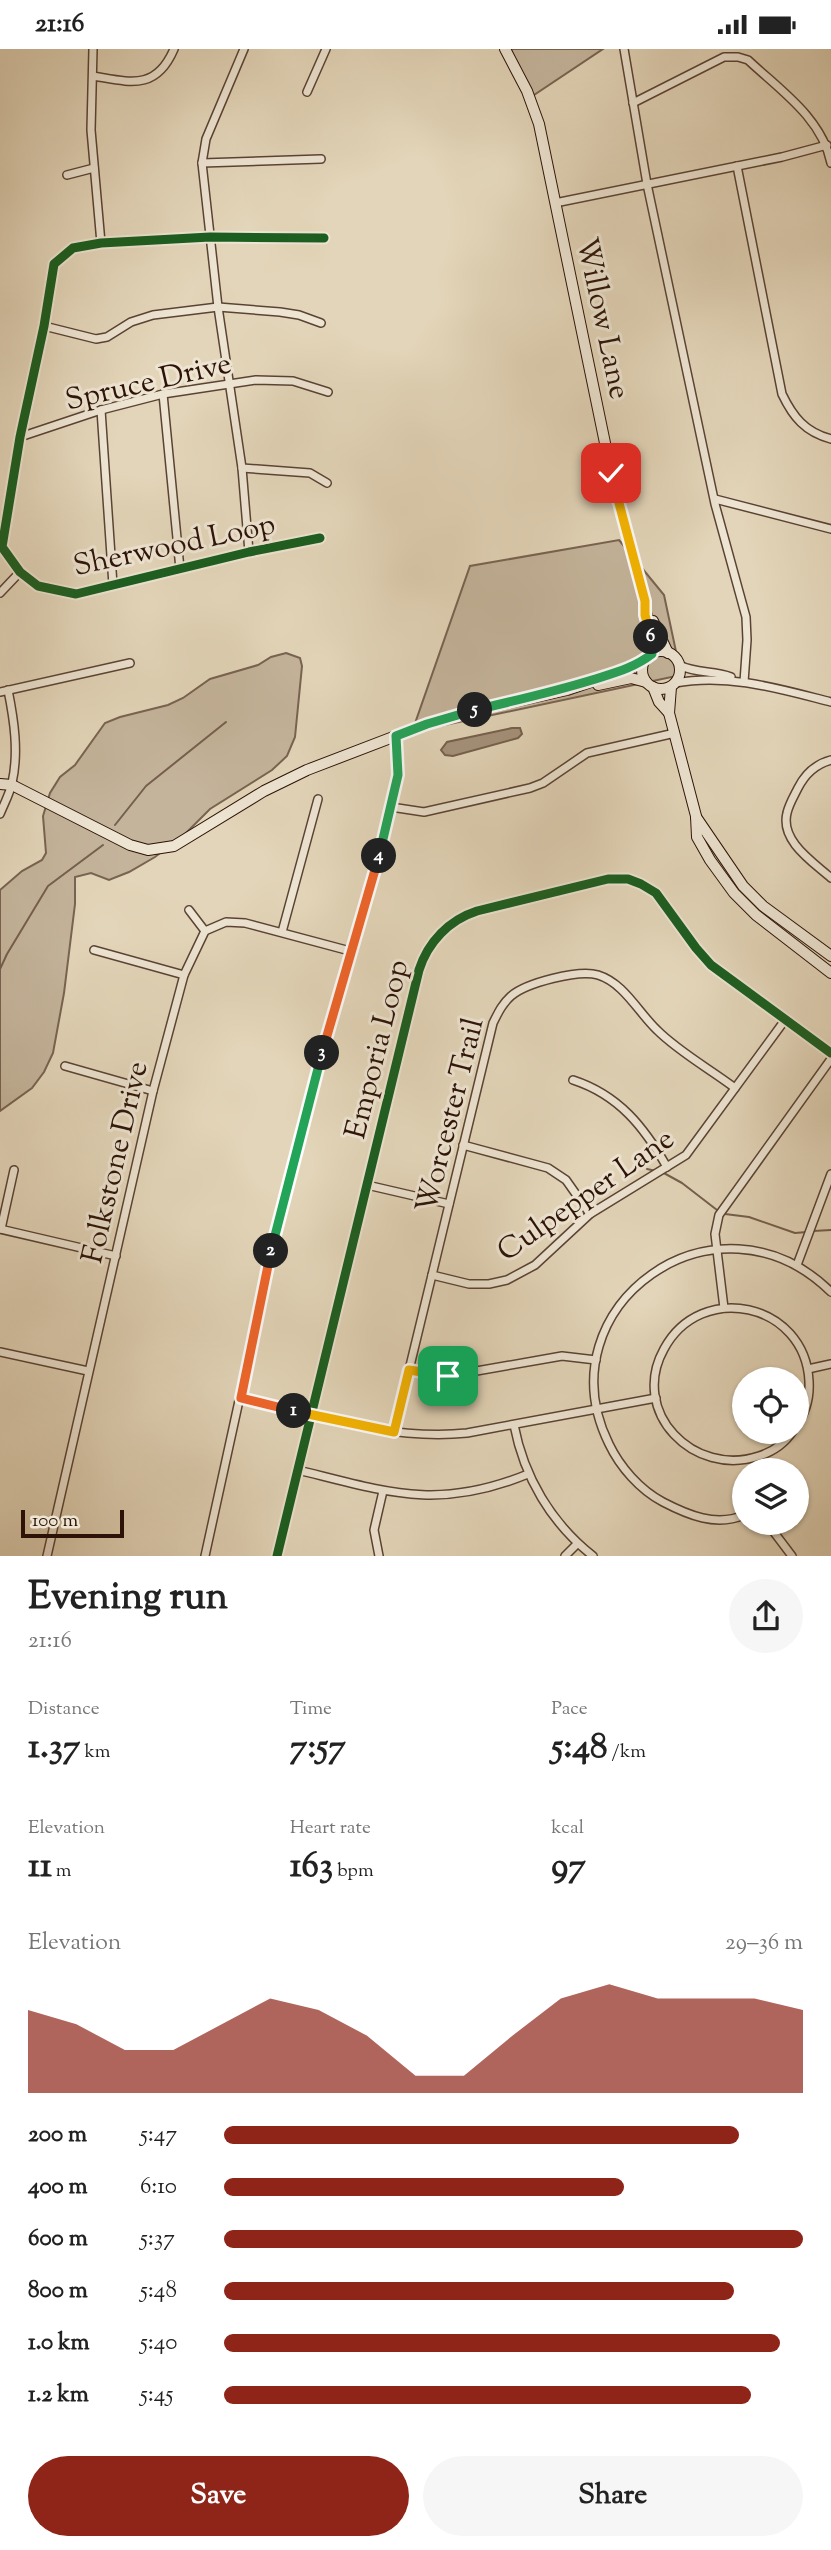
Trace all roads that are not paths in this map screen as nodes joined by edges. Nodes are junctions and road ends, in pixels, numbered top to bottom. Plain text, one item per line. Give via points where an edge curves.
1 (93, 49) edge
2 (174, 49) edge
3 (244, 49) edge
4 (326, 49) edge
5 (505, 49) edge
6 (624, 49) edge
7 (93, 76) junction
8 (307, 92) dead end
9 (633, 103) junction
10 (827, 145) junction
11 (321, 159) dead end
12 (202, 163) junction
13 (831, 163) edge
14 (737, 166) junction
15 (93, 168) junction
16 (67, 176) dead end
17 (647, 184) junction
18 (555, 203) junction
19 (210, 237) junction
20 (324, 238) dead end
21 (101, 243) junction
22 (218, 307) junction
23 (321, 323) dead end
24 (44, 326) junction
25 (231, 384) junction
26 (328, 393) dead end
27 (163, 394) junction
28 (101, 410) junction
29 (20, 437) junction
30 (831, 439) edge
31 (242, 468) junction
32 (327, 483) dead end
33 (715, 499) junction
34 (831, 529) edge
35 (320, 538) dead end
36 (249, 552) junction
37 (180, 569) junction
38 (20, 572) junction
39 (113, 585) junction
40 (0, 593) edge
41 (645, 601) junction
42 (668, 653) junction
43 (649, 657) junction
44 (130, 663) dead end
45 (679, 666) junction
46 (741, 681) junction
47 (649, 685) junction
48 (673, 685) junction
49 (566, 689) junction
50 (4, 691) edge
51 (831, 702) edge
52 (669, 713) junction
53 (675, 733) junction
54 (396, 736) junction
55 (831, 761) edge
56 (0, 784) edge
57 (12, 785) junction
58 (318, 799) dead end
59 (391, 807) junction
60 (0, 814) edge
61 (696, 816) junction
62 (831, 878) edge
63 (189, 910) dead end
64 (205, 930) junction
65 (282, 932) junction
66 (94, 950) dead end
67 (350, 951) junction
68 (831, 956) edge
69 (831, 972) edge
70 (184, 975) junction
71 (785, 1020) junction
72 (831, 1053) edge
73 (831, 1059) edge
74 (65, 1066) dead end
75 (573, 1080) dead end
76 (735, 1088) junction
77 (152, 1091) junction
78 (464, 1145) junction
79 (667, 1167) junction
80 (14, 1170) dead end
81 (831, 1174) edge
82 (367, 1185) junction
83 (449, 1205) junction
84 (590, 1214) junction
85 (0, 1229) edge
86 (716, 1249) junction
87 (116, 1256) junction
88 (797, 1265) junction
89 (432, 1275) junction
90 (831, 1292) edge
91 (724, 1308) junction
92 (0, 1352) edge
93 (596, 1360) junction
94 (831, 1364) edge
95 (807, 1367) edge
96 (809, 1369) edge
97 (409, 1370) junction
98 (88, 1371) junction
99 (241, 1398) junction
100 (656, 1398) junction
101 (597, 1409) junction
102 (312, 1415) junction
103 (514, 1425) junction
104 (394, 1432) junction
105 (780, 1444) edge
106 (754, 1458) edge
107 (732, 1461) edge
108 (298, 1470) junction
109 (528, 1474) junction
110 (383, 1491) junction
111 (732, 1518) edge
112 (776, 1535) edge
113 (577, 1543) junction
114 (47, 1556) edge
115 (205, 1556) edge
116 (277, 1556) edge
117 (379, 1556) edge
118 (565, 1556) edge
119 (593, 1556) edge
120 (792, 1556) edge

1 - 7 street
2 - 7 street via 162,71 146,81
3 - 12 street via 206,139
4 - 8 street
5 - 18 street, Willow Lane via 539,124
6 - 9 street
7 - 15 street
9 - 10 street via 724,57 738,57 748,60 815,123
9 - 17 street
10 - 13 street
10 - 14 street
11 - 12 street
12 - 19 street
14 - 17 street
14 - 30 street via 782,394 803,426
15 - 16 street
15 - 21 street
17 - 18 street
17 - 33 street
18 - 41 street, Willow Lane via 611,475
19 - 20 street
19 - 21 street
19 - 22 street
21 - 24 street via 73,247 54,264
22 - 23 street via 280,311
22 - 24 street via 153,315 96,339
22 - 25 street
24 - 29 street
25 - 26 street, Spruce Drive via 293,381
25 - 27 street, Spruce Drive
25 - 31 street
27 - 28 street, Spruce Drive
27 - 37 street
28 - 29 street, Spruce Drive
28 - 39 street
29 - 38 street via 2,547
31 - 32 street via 310,473
31 - 36 street
33 - 34 street
33 - 46 street via 746,617
35 - 36 street, Sherwood Loop
36 - 37 street, Sherwood Loop
37 - 39 street, Sherwood Loop
38 - 39 street, Sherwood Loop via 38,586 76,594
38 - 40 street
41 - 42 street, Willow Lane
41 - 43 street, Willow Lane via 652,641
42 - 43 street
42 - 45 street
43 - 47 street via 642,670
43 - 49 street via 629,669
44 - 50 street
45 - 46 street
45 - 48 street via 680,675
46 - 48 street via 691,680
46 - 51 street
47 - 48 street via 662,689
47 - 49 street via 631,678
47 - 52 street
48 - 52 street
49 - 54 street via 468,712
50 - 57 street via 15,735
52 - 53 street
53 - 59 street via 587,753 530,788 424,812
53 - 61 street
54 - 57 street via 285,780 185,841 163,849 130,845
54 - 59 street via 399,766
55 - 62 street via 802,781 786,818 797,847
56 - 57 street
57 - 60 street
58 - 65 street
59 - 67 street
61 - 68 street via 743,886
61 - 69 street via 697,837 734,893 788,942
63 - 64 street
64 - 65 street via 226,922
64 - 70 street, Folkstone Drive
65 - 67 street
66 - 70 street
67 - 99 street via 283,1200
70 - 77 street, Folkstone Drive
71 - 72 street, Emporia Loop
71 - 76 street, Culpepper Lane
71 - 82 street, Emporia Loop via 712,965 658,897 632,880 608,879 472,913 443,931 422,961
73 - 86 street via 721,1210 716,1221
74 - 77 street
75 - 79 street via 592,1086 637,1120
76 - 78 street, Worcester Trail via 658,1031 614,983 597,974 580,973 529,985 502,1005 493,1023
76 - 79 street, Culpepper Lane via 686,1155
77 - 87 street, Folkstone Drive
78 - 83 street, Worcester Trail
78 - 84 street via 548,1168 566,1180
79 - 84 street, Culpepper Lane
80 - 85 street
81 - 88 street
82 - 83 street
82 - 102 street, Emporia Loop
83 - 89 street, Worcester Trail
84 - 89 street, Culpepper Lane via 535,1265 507,1280 470,1284
85 - 87 street
86 - 88 street via 761,1252
86 - 91 street
86 - 93 street via 676,1259 638,1285 612,1317
87 - 98 street, Folkstone Drive
88 - 90 street
89 - 97 street, Worcester Trail
91 - 95 street via 768,1316 787,1329
91 - 100 street via 699,1315 679,1329 663,1349 656,1373
92 - 98 street
93 - 97 street via 562,1356 448,1376
93 - 101 street
94 - 96 street
97 - 104 street, Worcester Trail
98 - 114 street, Folkstone Drive
99 - 102 street
99 - 115 street
100 - 101 street
100 - 107 street via 664,1421 678,1440 698,1454
101 - 103 street
101 - 111 street via 617,1459 655,1497 699,1517
102 - 104 street
102 - 108 street, Emporia Loop
103 - 104 street via 446,1435
103 - 109 street
105 - 106 street
108 - 110 street
108 - 116 street, Emporia Loop
109 - 110 street via 444,1496
109 - 113 street
110 - 117 street via 374,1530
112 - 120 street
113 - 118 street
113 - 119 street

